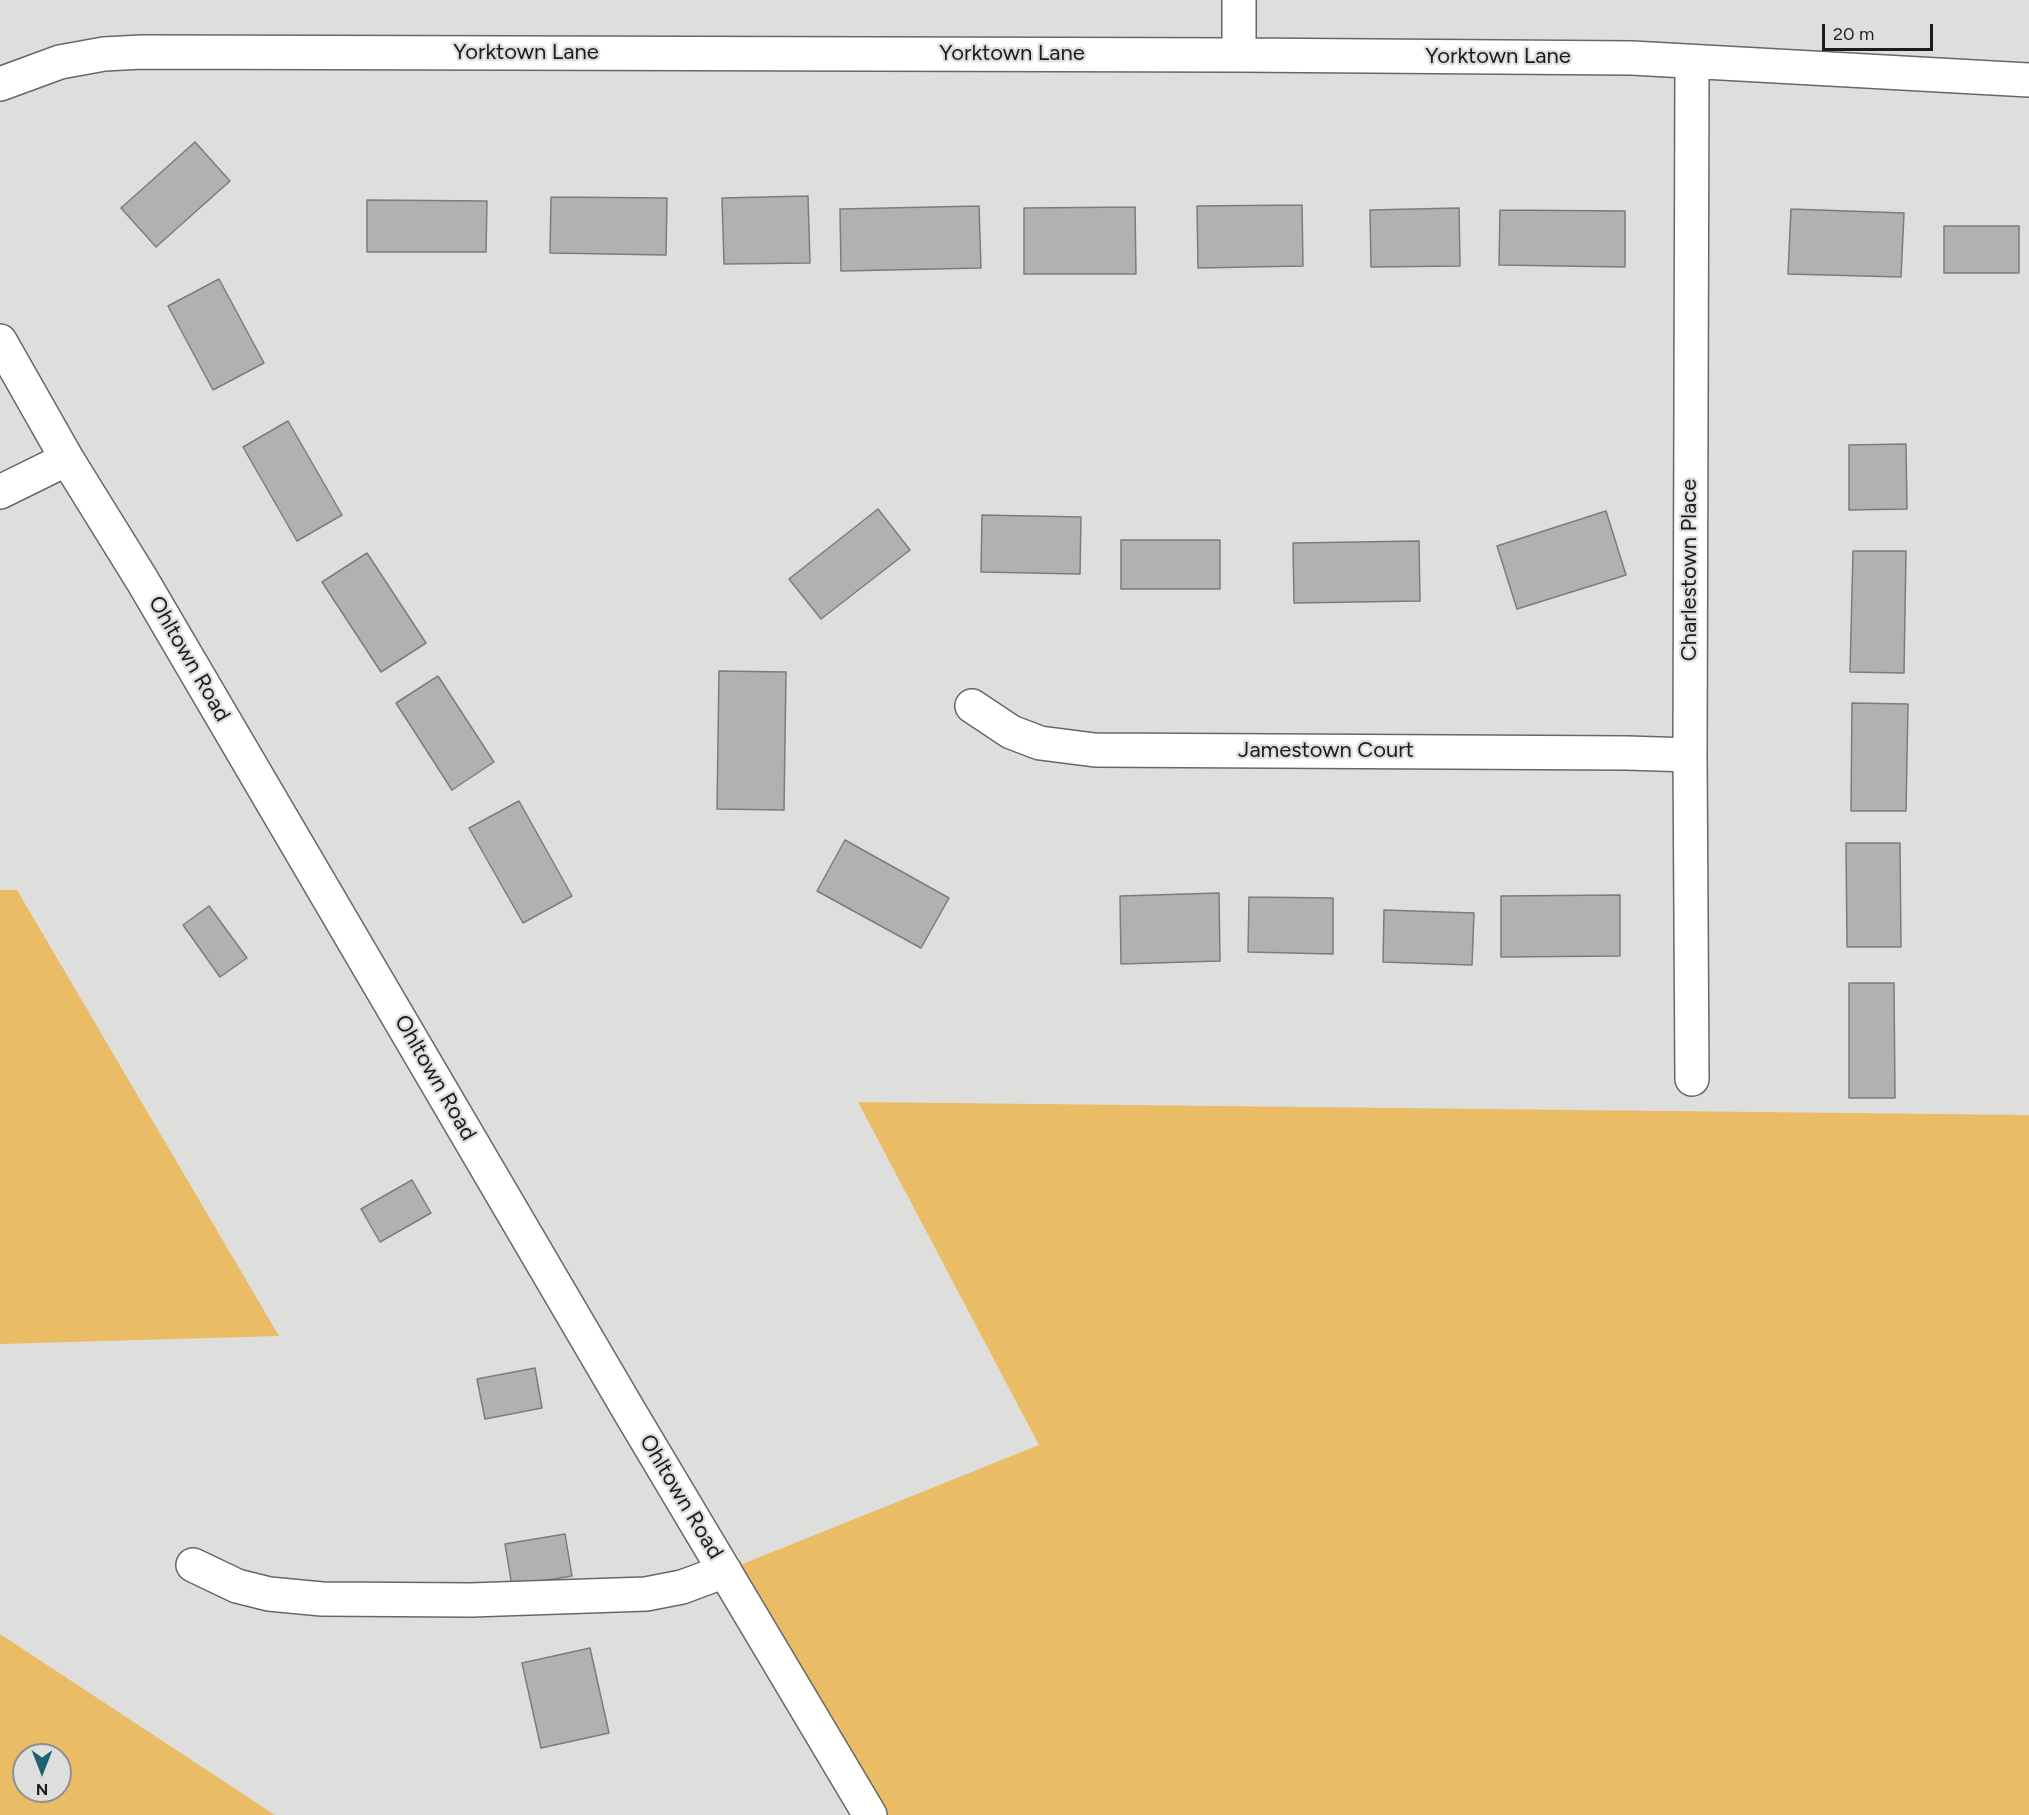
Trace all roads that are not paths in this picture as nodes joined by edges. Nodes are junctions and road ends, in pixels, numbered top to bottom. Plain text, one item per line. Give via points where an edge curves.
1 (1239, 0) edge
2 (1239, 55) junction
3 (1692, 62) junction
4 (2029, 80) edge
5 (0, 84) edge
6 (0, 341) edge
7 (67, 459) junction
8 (0, 492) edge
9 (972, 706) dead end
10 (1690, 755) junction
11 (1692, 1079) dead end
12 (193, 1564) dead end
13 (725, 1571) junction
14 (870, 1815) edge

1 - 2 street
2 - 3 street, Yorktown Lane via 1632,58
2 - 5 street, Yorktown Lane via 142,52 60,62
3 - 4 street, Yorktown Lane
3 - 10 street, Charlestown Place
6 - 7 street, Ohltown Road
7 - 8 street
7 - 13 street, Ohltown Road
9 - 10 street, Jamestown Court via 1020,736 1040,743 1095,750
10 - 11 street, Charlestown Place
12 - 13 street via 248,1589 333,1599 471,1600 646,1594 682,1587
13 - 14 street, Ohltown Road

